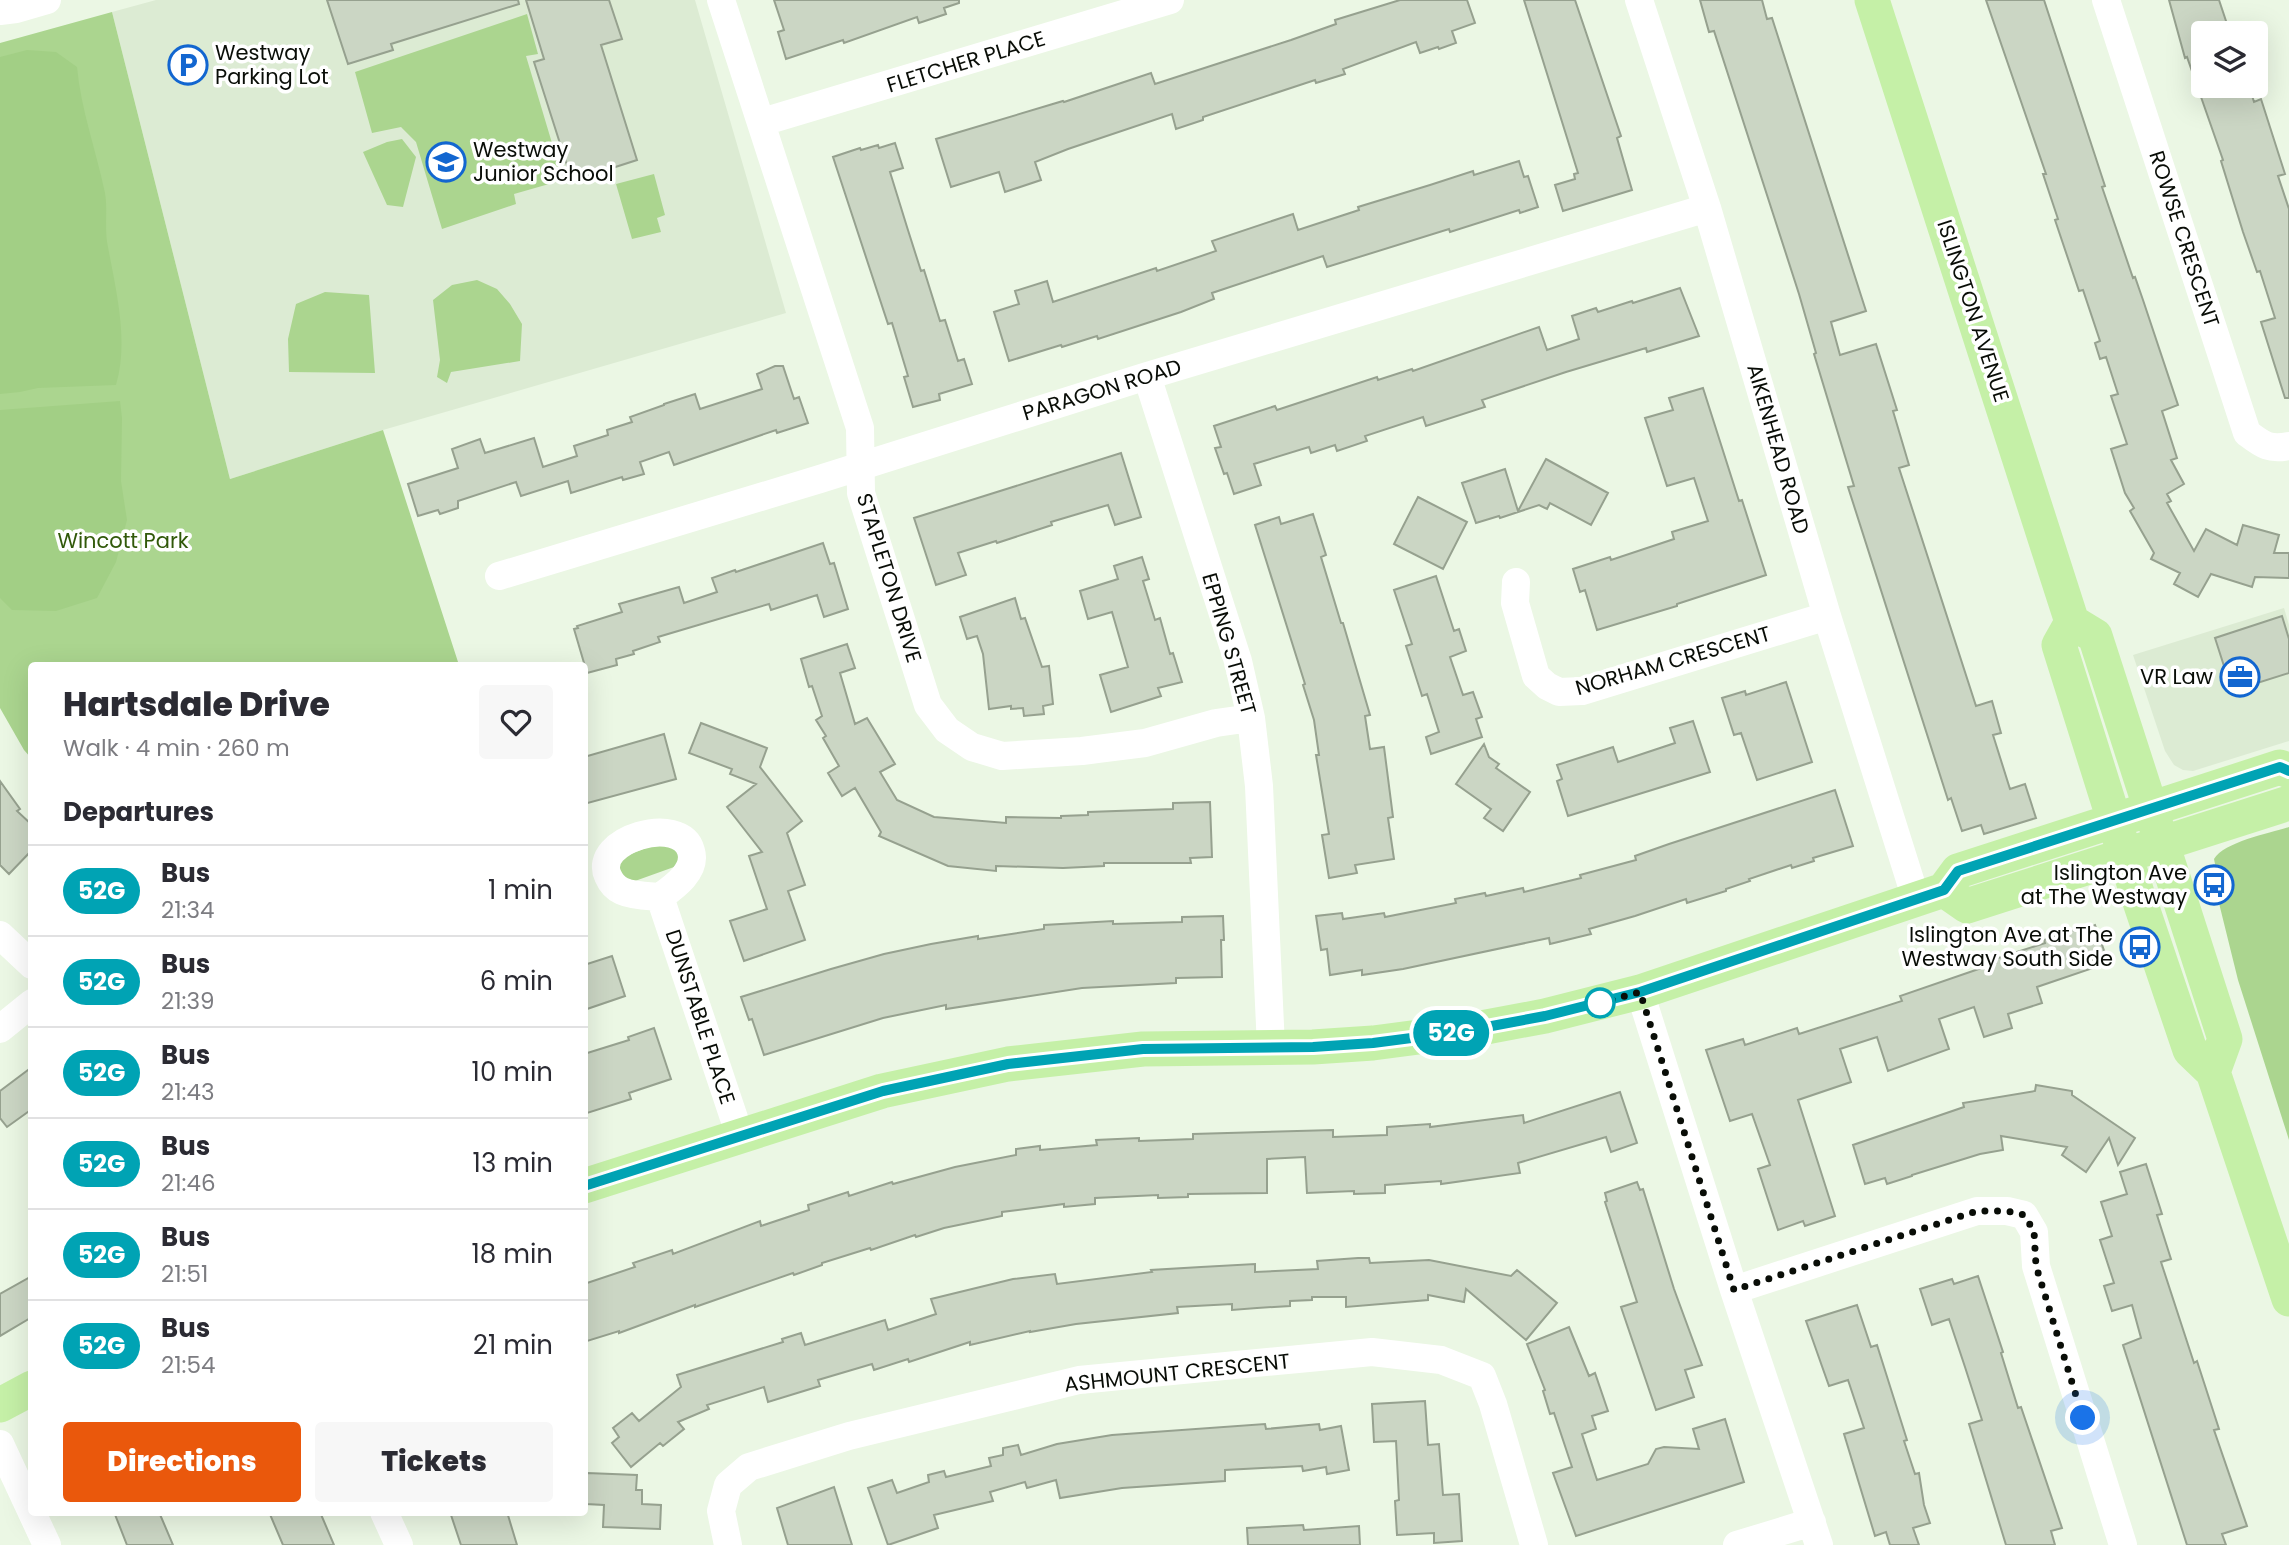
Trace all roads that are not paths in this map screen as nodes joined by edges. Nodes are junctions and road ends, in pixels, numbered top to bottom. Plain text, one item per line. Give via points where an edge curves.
1 (47, 0) edge
2 (721, 0) edge
3 (1170, 0) edge
4 (1639, 0) edge
5 (1872, 0) edge
6 (2106, 0) edge
7 (0, 11) edge
8 (762, 122) junction
9 (1707, 208) junction
10 (1147, 376) junction
11 (2289, 446) edge
12 (861, 466) junction
13 (499, 576) dead end
14 (1516, 582) dead end
15 (1827, 616) junction
16 (2072, 622) junction
17 (1251, 718) junction
18 (2289, 771) edge
19 (2289, 803) edge
20 (2151, 808) junction
21 (2115, 820) junction
22 (2162, 844) junction
23 (2126, 855) junction
24 (1930, 895) junction
25 (660, 897) dead end
26 (0, 935) edge
27 (28, 961) edge
28 (1640, 992) junction
29 (28, 1006) edge
30 (0, 1029) edge
31 (1271, 1048) junction
32 (2213, 1072) junction
33 (740, 1136) junction
34 (588, 1185) edge
35 (1734, 1290) junction
36 (2289, 1299) edge
37 (28, 1390) edge
38 (0, 1405) edge
39 (0, 1444) edge
40 (28, 1504) edge
41 (34, 1516) edge
42 (386, 1516) edge
43 (1815, 1534) edge
44 (47, 1545) edge
45 (398, 1545) edge
46 (728, 1545) edge
47 (1534, 1545) edge
48 (1737, 1545) edge
49 (2123, 1545) edge

1 - 7 street
2 - 8 street, STAPLETON DRIVE
3 - 8 street, FLETCHER PLACE
4 - 9 street, AIKENHEAD ROAD
5 - 16 main road, ISLINGTON AVENUE
6 - 11 street, ROWSE CRESCENT via 2247,433 2262,445 2275,449
8 - 12 street, STAPLETON DRIVE via 860,428
9 - 10 street, PARAGON ROAD
9 - 15 street, AIKENHEAD ROAD
10 - 12 street, PARAGON ROAD
10 - 17 street, EPPING STREET via 1238,661
12 - 13 street, PARAGON ROAD
12 - 17 street, STAPLETON DRIVE via 861,493 928,705 947,730 972,747 1002,756 1082,751 1145,743
14 - 15 street, NORHAM CRESCENT via 1515,603 1536,676 1559,692 1582,691
15 - 24 street, AIKENHEAD ROAD
16 - 20 main road via 2095,636
16 - 21 main road via 2059,645
17 - 31 street, EPPING STREET via 1259,786
18 - 20 main road via 2280,767
19 - 22 main road
20 - 21 main road
20 - 22 main road
21 - 23 main road
21 - 24 main road via 1958,871
22 - 23 main road
22 - 32 main road via 2225,1039
23 - 24 main road via 1967,906
23 - 32 main road via 2190,1051
24 - 28 main road
25 - 33 street, DUNSTABLE PLACE
26 - 27 street
28 - 31 main road via 1545,1016 1425,1037
28 - 35 street
29 - 30 street
31 - 33 main road via 1143,1049 1008,1064 883,1091
32 - 36 main road
33 - 34 main road
35 - 43 street
35 - 49 street via 1977,1211 2024,1215 2034,1231 2036,1266
37 - 38 main road
39 - 40 street
41 - 44 street
42 - 45 street
43 - 48 street
46 - 47 street, ASHMOUNT CRESCENT via 721,1511 728,1485 749,1467 849,1436 1079,1380 1372,1352 1441,1360 1482,1376

